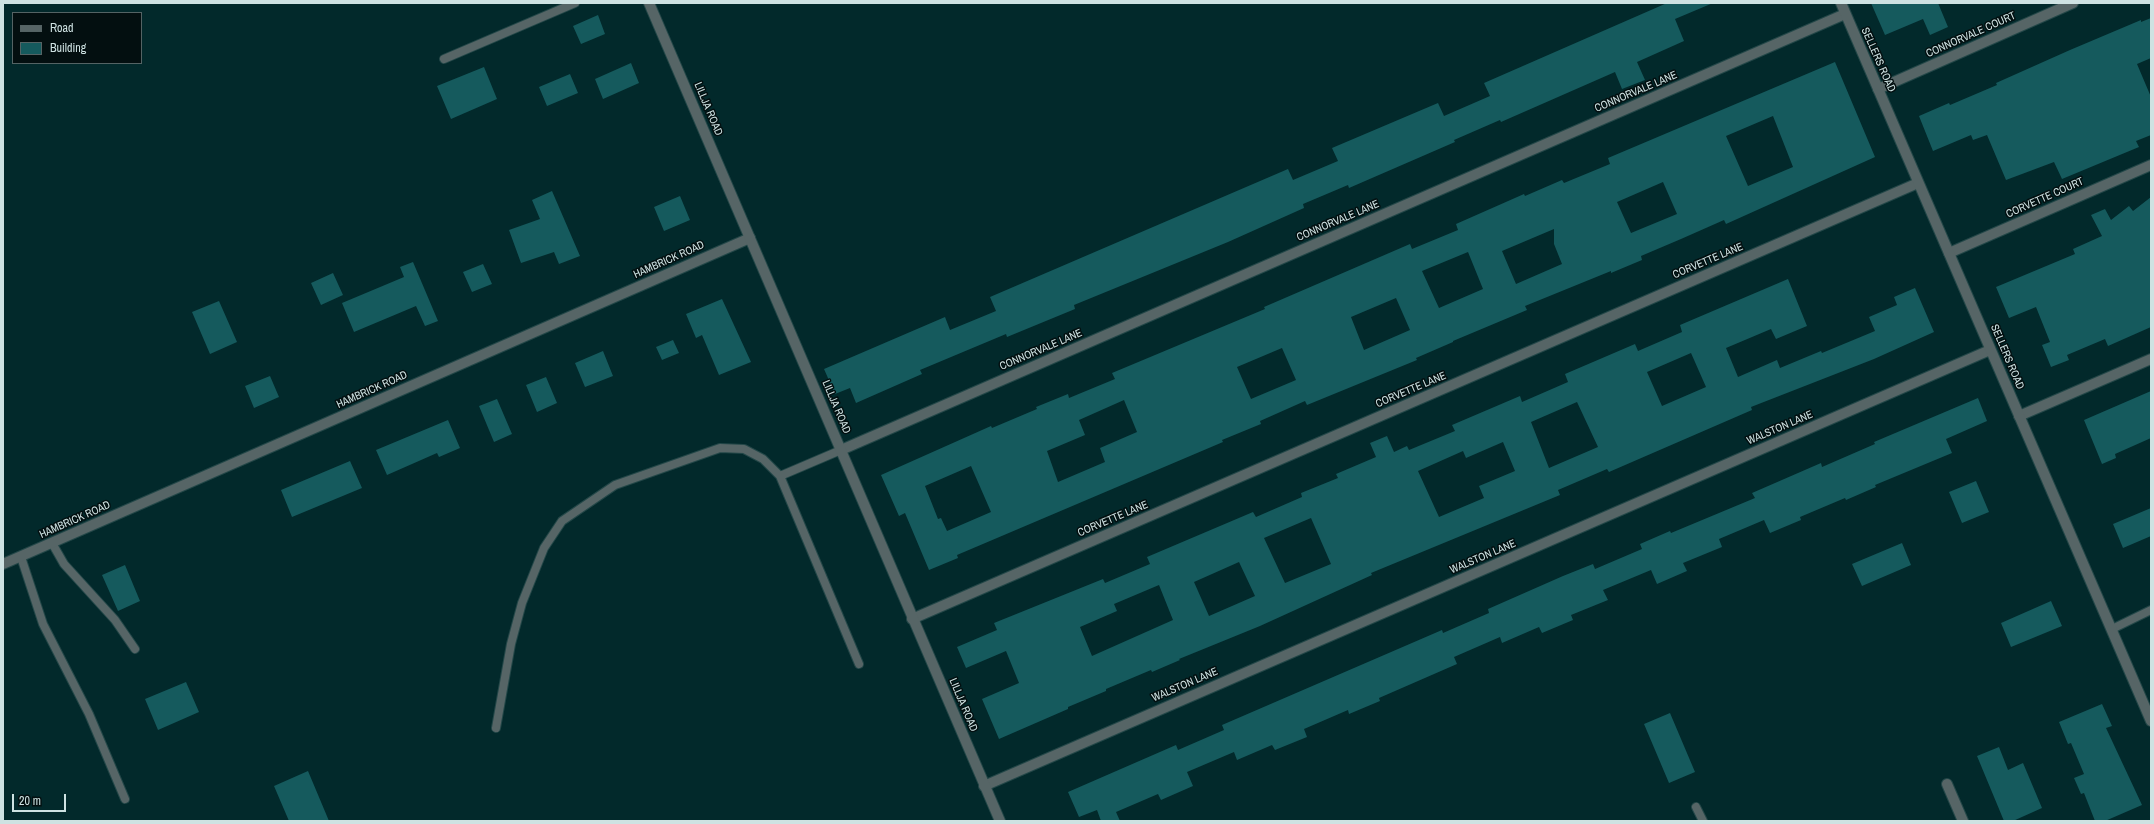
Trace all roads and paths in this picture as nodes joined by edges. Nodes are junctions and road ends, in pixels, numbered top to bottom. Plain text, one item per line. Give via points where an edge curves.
1 (575, 3) edge
2 (649, 3) edge
3 (1841, 3) edge
4 (2073, 3) edge
5 (1845, 14) junction
6 (444, 59) dead end
7 (1878, 89) junction
8 (2151, 164) edge
9 (1918, 183) junction
10 (750, 238) junction
11 (1949, 253) junction
12 (1990, 350) junction
13 (2151, 359) edge
14 (2019, 416) junction
15 (841, 450) junction
16 (780, 476) junction
17 (52, 543) junction
18 (21, 557) junction
19 (3, 564) edge
20 (2151, 610) edge
21 (912, 619) junction
22 (2112, 629) junction
23 (135, 649) dead end
24 (859, 664) dead end
25 (2151, 720) edge
26 (496, 728) dead end
27 (1947, 784) dead end
28 (984, 786) junction
29 (125, 799) dead end
30 (1696, 807) dead end
31 (1000, 821) edge
32 (1703, 821) edge
33 (1963, 821) edge

1 - 6 lane
2 - 10 street, LILLJA ROAD
3 - 5 street, SELLERS ROAD
4 - 7 street, CONNORVALE COURT
5 - 7 street, SELLERS ROAD
5 - 15 street, CONNORVALE LANE
7 - 9 street, SELLERS ROAD
8 - 11 street, CORVETTE COURT
9 - 11 street, SELLERS ROAD
9 - 21 street, CORVETTE LANE
10 - 15 street, LILLJA ROAD
10 - 17 street, HAMBRICK ROAD
11 - 12 street, SELLERS ROAD
12 - 14 street, SELLERS ROAD
12 - 28 street, WALSTON LANE
13 - 14 street
14 - 22 street, SELLERS ROAD
15 - 16 lane
15 - 21 street, LILLJA ROAD
16 - 24 lane
16 - 26 lane via 763,459 744,449 720,448 615,486 562,521 544,548 522,603 511,644
17 - 18 street, HAMBRICK ROAD
17 - 23 lane via 64,564 115,620
18 - 19 street, HAMBRICK ROAD
18 - 29 lane via 43,624 89,714
20 - 22 lane
21 - 28 street, LILLJA ROAD
22 - 25 street, SELLERS ROAD
27 - 33 street
28 - 31 street, LILLJA ROAD
30 - 32 lane

